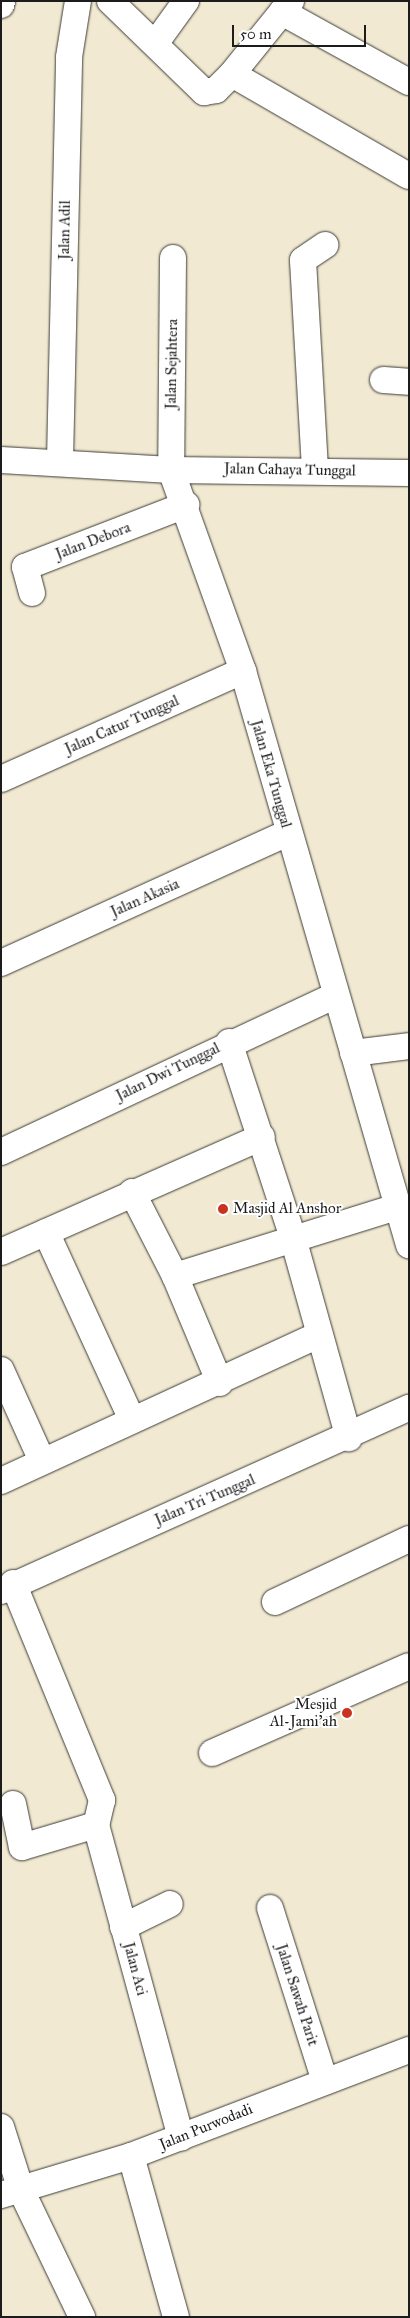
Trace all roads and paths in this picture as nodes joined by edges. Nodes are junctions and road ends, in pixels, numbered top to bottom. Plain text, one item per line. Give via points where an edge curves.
1 (2, 1) edge
2 (78, 1) edge
3 (110, 1) edge
4 (186, 1) edge
5 (1, 5) edge
6 (287, 7) edge
7 (155, 44) junction
8 (232, 74) junction
9 (409, 82) edge
10 (409, 176) edge
11 (325, 245) dead end
12 (174, 258) dead end
13 (382, 380) dead end
14 (409, 382) edge
15 (1, 460) edge
16 (60, 460) junction
17 (315, 469) junction
18 (171, 470) junction
19 (409, 473) edge
20 (186, 506) junction
21 (32, 593) dead end
22 (243, 671) junction
23 (1, 778) edge
24 (288, 833) junction
25 (1, 964) edge
26 (336, 995) junction
27 (229, 1042) junction
28 (409, 1046) edge
29 (353, 1053) junction
30 (262, 1137) junction
31 (1, 1152) edge
32 (399, 1173) edge
33 (132, 1192) junction
34 (397, 1207) junction
35 (46, 1232) junction
36 (293, 1238) junction
37 (409, 1245) edge
38 (1, 1252) edge
39 (175, 1276) junction
40 (318, 1335) junction
41 (1, 1370) edge
42 (220, 1382) junction
43 (409, 1408) edge
44 (132, 1420) junction
45 (349, 1438) junction
46 (42, 1462) junction
47 (1, 1481) edge
48 (409, 1539) edge
49 (7, 1587) edge
50 (275, 1602) dead end
51 (409, 1666) edge
52 (212, 1753) dead end
53 (13, 1804) dead end
54 (96, 1825) junction
55 (170, 1904) dead end
56 (270, 1908) dead end
57 (123, 1927) junction
58 (409, 2050) edge
59 (325, 2081) junction
60 (1, 2127) edge
61 (181, 2138) junction
62 (131, 2156) junction
63 (11, 2192) edge
64 (82, 2317) edge
65 (176, 2317) edge

1 - 5 street
2 - 16 street, Jalan Adil via 68,66
3 - 7 street
4 - 7 street
6 - 8 street
6 - 9 street
7 - 8 street via 204,92 216,90
8 - 10 street
11 - 17 street via 304,260
12 - 18 street, Jalan Sejahtera
13 - 14 street
15 - 16 street
16 - 18 street
17 - 18 street, Jalan Cahaya Tunggal
17 - 19 street, Jalan Cahaya Tunggal
18 - 20 street, Jalan Eka Tunggal
20 - 21 street, Jalan Debora via 25,567
20 - 22 street, Jalan Eka Tunggal
22 - 23 street, Jalan Catur Tunggal
22 - 24 street, Jalan Eka Tunggal
24 - 25 street, Jalan Akasia
24 - 26 street, Jalan Eka Tunggal
26 - 27 street, Jalan Dwi Tunggal
26 - 29 street, Jalan Eka Tunggal
27 - 30 street
27 - 31 street, Jalan Dwi Tunggal
28 - 29 street
29 - 32 street, Jalan Eka Tunggal
30 - 33 street
30 - 36 street
32 - 34 street, Jalan Eka Tunggal
33 - 35 street
33 - 39 street
34 - 36 street
34 - 37 street, Jalan Eka Tunggal
35 - 38 street
35 - 44 street
36 - 39 street
36 - 40 street
39 - 42 street
40 - 42 street
40 - 45 street
41 - 46 street
42 - 44 street
43 - 45 street, Jalan Tri Tunggal
44 - 46 street
45 - 49 street, Jalan Tri Tunggal
46 - 47 street
48 - 50 street
49 - 54 street, Jalan Aci via 102,1800
51 - 52 street
53 - 54 street via 22,1847
54 - 57 street, Jalan Aci
55 - 57 street
56 - 59 street, Jalan Sawah Parit
57 - 61 street, Jalan Aci
58 - 59 street, Jalan Purwodadi
59 - 61 street, Jalan Purwodadi
60 - 63 street
61 - 62 street, Jalan Purwodadi
62 - 63 street, Jalan Purwodadi
62 - 65 street
63 - 64 street

